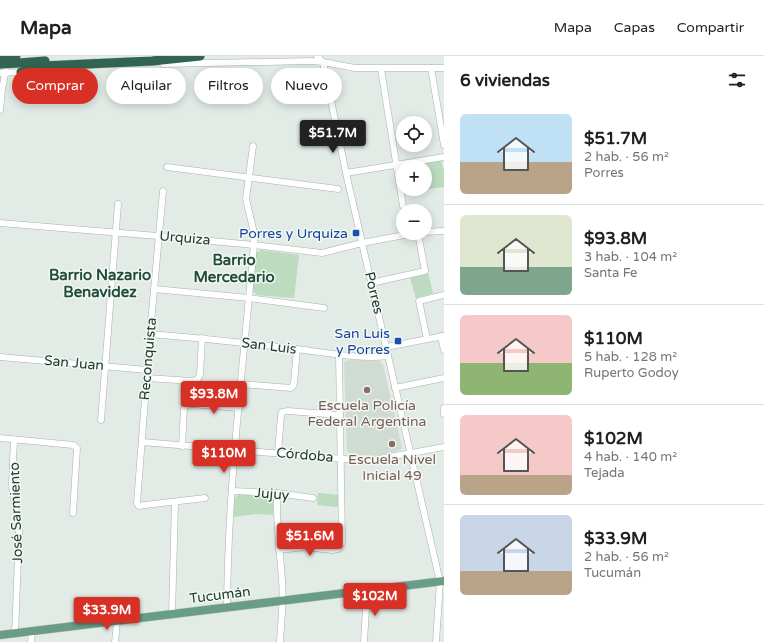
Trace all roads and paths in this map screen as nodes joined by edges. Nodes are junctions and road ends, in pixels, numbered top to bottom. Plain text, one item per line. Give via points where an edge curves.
1 (3, 56) edge
2 (8, 56) edge
3 (120, 56) edge
4 (200, 56) edge
5 (317, 56) edge
6 (0, 57) edge
7 (325, 59) edge
8 (0, 64) edge
9 (19, 64) edge
10 (380, 68) junction
11 (432, 68) junction
12 (444, 68) edge
13 (2, 73) edge
14 (0, 110) edge
15 (444, 145) edge
16 (253, 146) dead end
17 (444, 157) edge
18 (423, 160) edge
19 (396, 164) joint
20 (167, 167) dead end
21 (346, 173) junction
22 (249, 177) junction
23 (338, 188) dead end
24 (163, 191) dead end
25 (118, 204) dead end
26 (0, 222) edge
27 (432, 232) edge
28 (444, 232) edge
29 (115, 233) junction
30 (158, 236) junction
31 (396, 236) edge
32 (418, 240) edge
33 (362, 242) junction
34 (254, 245) junction
35 (371, 282) junction
36 (154, 289) junction
37 (444, 295) edge
38 (249, 298) junction
39 (324, 308) dead end
40 (150, 334) junction
41 (442, 336) edge
42 (202, 338) junction
43 (427, 339) junction
44 (245, 343) junction
45 (386, 347) junction
46 (297, 349) junction
47 (444, 350) edge
48 (339, 354) junction
49 (388, 356) junction
50 (0, 357) edge
51 (106, 366) junction
52 (147, 370) junction
53 (147, 378) junction
54 (444, 378) edge
55 (241, 384) junction
56 (395, 388) junction
57 (239, 408) junction
58 (444, 408) edge
59 (444, 414) edge
60 (340, 415) junction
61 (101, 420) dead end
62 (0, 438) edge
63 (14, 440) junction
64 (142, 442) junction
65 (182, 446) junction
66 (444, 447) edge
67 (235, 450) junction
68 (278, 453) junction
69 (410, 453) junction
70 (341, 458) junction
71 (232, 491) junction
72 (277, 493) junction
73 (205, 498) dead end
74 (313, 498) dead end
75 (175, 502) junction
76 (73, 513) dead end
77 (279, 550) junction
78 (442, 582) edge
79 (367, 592) junction
80 (283, 600) junction
81 (227, 607) junction
82 (172, 615) junction
83 (117, 622) junction
84 (32, 632) junction
85 (15, 634) junction
86 (0, 635) edge
87 (32, 642) edge
88 (115, 642) edge
89 (280, 642) edge
90 (364, 642) edge
91 (436, 642) edge

1 - 13 street
2 - 13 street via 8,68
3 - 9 highway
4 - 9 highway via 43,66
5 - 7 street
6 - 9 highway, bridge
7 - 9 street via 66,68
7 - 10 street via 351,68
7 - 21 street, Porres
8 - 9 highway, bridge
9 - 13 street
10 - 11 street
10 - 19 street
11 - 12 street
11 - 15 street
13 - 14 street
16 - 22 street
17 - 18 street
19 - 21 street
20 - 22 street
21 - 33 street, Porres
22 - 23 street
22 - 34 street via 246,199 254,233
24 - 30 street, Reconquista
25 - 29 street
26 - 29 street, Urquiza
27 - 28 street
29 - 30 street, Urquiza
29 - 51 street
30 - 34 street, Urquiza
30 - 36 street, Reconquista
31 - 33 street, Urquiza
32 - 35 street via 426,271
33 - 34 street, Urquiza via 322,253
33 - 35 street, Porres
34 - 38 street
35 - 45 street, Porres
36 - 38 street
36 - 40 street, Reconquista
37 - 43 street via 419,301
38 - 39 street
38 - 44 street
40 - 42 street, San Luis
40 - 52 street, Reconquista
41 - 43 street
41 - 47 street
42 - 44 street, San Luis
42 - 53 street via 198,379 192,381
43 - 45 street
44 - 46 street, San Luis
44 - 55 street
45 - 49 street, Porres
46 - 48 street, San Luis
46 - 55 street via 294,383 291,388
48 - 49 street, San Luis
48 - 60 street
49 - 56 street, Porres
50 - 51 street, San Juan
51 - 52 street, San Juan
51 - 61 street
52 - 53 street, Reconquista
53 - 64 street, Reconquista
54 - 56 street
55 - 57 street
56 - 69 street, Porres
57 - 65 street via 186,405
57 - 67 street
58 - 59 street
60 - 68 street via 282,412
60 - 70 street
62 - 63 street
63 - 76 street via 73,445 77,448
63 - 85 street, José Sarmiento via 12,484 19,539
64 - 65 street, Córdoba
64 - 75 street, Reconquista via 137,503 139,506
65 - 67 street, Córdoba
66 - 69 street, Córdoba
67 - 68 street, Córdoba
67 - 71 street
68 - 70 street, Córdoba
69 - 70 street, Córdoba via 368,461
69 - 78 street, Porres
70 - 77 street via 342,542 338,549
71 - 72 street, Jujuy
71 - 81 street via 227,560
72 - 74 street, Jujuy
72 - 77 street via 276,524
73 - 75 street
75 - 82 street
77 - 80 street
78 - 79 main road, Tucumán
78 - 91 street, Porres
79 - 80 main road, Tucumán
79 - 90 street
80 - 81 main road, Tucumán
80 - 89 street
81 - 82 main road, Tucumán
82 - 83 main road, Tucumán
83 - 84 main road, Tucumán
83 - 88 street
84 - 85 main road, Tucumán
84 - 87 street
85 - 86 main road, Tucumán

